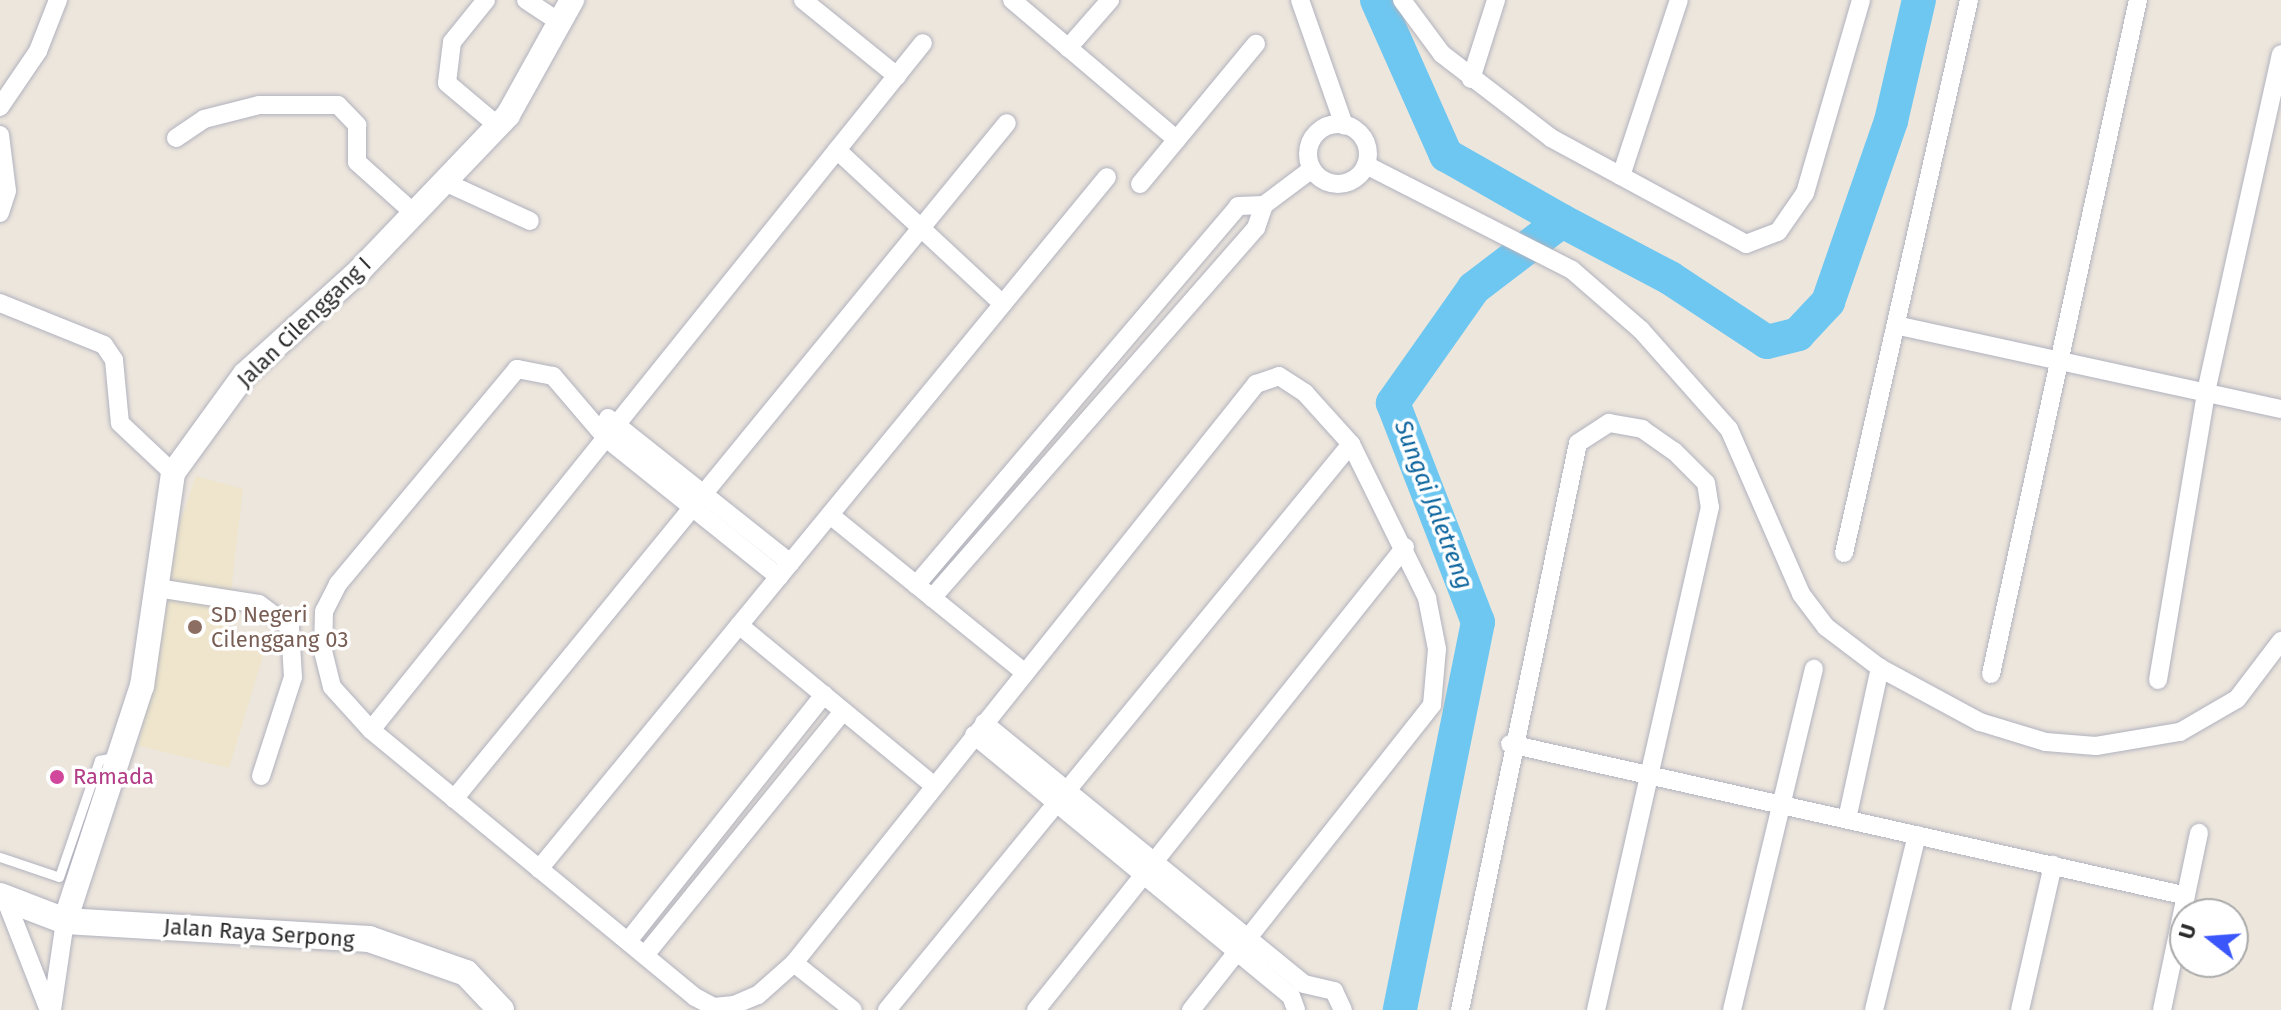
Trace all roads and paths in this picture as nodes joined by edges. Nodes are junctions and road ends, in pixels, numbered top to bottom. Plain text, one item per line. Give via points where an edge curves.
1 (58, 0) edge
2 (486, 0) edge
3 (526, 0) edge
4 (572, 0) edge
5 (803, 0) edge
6 (1012, 0) edge
7 (1110, 0) edge
8 (1300, 0) edge
9 (1402, 0) edge
10 (1496, 0) edge
11 (1679, 0) edge
12 (1861, 0) edge
13 (1969, 0) edge
14 (2138, 0) edge
15 (562, 24) junction
16 (923, 43) dead end
17 (1256, 44) dead end
18 (1068, 48) junction
19 (2281, 54) edge
20 (897, 76) junction
21 (1471, 79) junction
22 (0, 107) edge
23 (1007, 123) dead end
24 (1344, 125) junction
25 (498, 126) junction
26 (0, 135) edge
27 (176, 138) dead end
28 (1177, 140) junction
29 (837, 150) junction
30 (1366, 165) junction
31 (1312, 169) junction
32 (1621, 176) junction
33 (1107, 177) dead end
34 (447, 183) junction
35 (1140, 184) dead end
36 (1264, 205) junction
37 (0, 213) edge
38 (415, 214) junction
39 (530, 221) dead end
40 (924, 230) junction
41 (0, 303) edge
42 (1003, 304) junction
43 (1900, 326) junction
44 (2061, 361) junction
45 (2206, 392) junction
46 (2281, 409) edge
47 (589, 411) junction
48 (618, 422) junction
49 (606, 438) junction
50 (1351, 444) junction
51 (173, 473) junction
52 (700, 501) junction
53 (830, 515) junction
54 (1405, 547) junction
55 (1844, 553) dead end
56 (785, 570) junction
57 (916, 585) junction
58 (157, 588) junction
59 (932, 598) junction
60 (739, 625) junction
61 (2281, 641) edge
62 (1880, 668) junction
63 (1814, 669) dead end
64 (1025, 673) junction
65 (1991, 674) dead end
66 (2158, 680) dead end
67 (824, 695) junction
68 (843, 711) junction
69 (979, 729) junction
70 (371, 730) junction
71 (1510, 744) junction
72 (120, 758) junction
73 (261, 776) dead end
74 (1649, 776) junction
75 (934, 786) junction
76 (454, 799) junction
77 (1065, 799) junction
78 (1781, 803) junction
79 (1847, 819) junction
80 (2199, 833) dead end
81 (1917, 835) junction
82 (0, 857) edge
83 (2053, 865) junction
84 (539, 869) junction
85 (1151, 870) junction
86 (2183, 895) junction
87 (2, 897) edge
88 (65, 921) junction
89 (16, 932) junction
90 (628, 941) junction
91 (0, 943) edge
92 (1246, 946) junction
93 (645, 955) junction
94 (794, 963) junction
95 (51, 1010) edge
96 (501, 1010) edge
97 (853, 1010) edge
98 (887, 1010) edge
99 (1036, 1010) edge
100 (1191, 1010) edge
101 (1296, 1010) edge
102 (1343, 1010) edge
103 (1460, 1010) edge
104 (1596, 1010) edge
105 (1732, 1010) edge
106 (1874, 1010) edge
107 (2020, 1010) edge
108 (2162, 1010) edge

1 - 22 street via 38,51
2 - 25 street via 455,34 447,83
3 - 15 street
4 - 15 street, Jalan Cilenggang I
5 - 20 street
6 - 18 street
7 - 18 street
8 - 24 street
9 - 21 street
10 - 21 street
11 - 32 street
12 - 32 street via 1805,193 1778,232 1746,244 1731,240
13 - 43 street
14 - 44 street
15 - 25 street, Jalan Cilenggang I
16 - 20 street
17 - 28 street
18 - 28 street
19 - 45 street
20 - 29 street
21 - 32 street via 1551,138
23 - 40 street
24 - 30 street via 1364,140
24 - 31 street via 1315,135
25 - 34 street, Jalan Cilenggang I
26 - 37 street via 7,191
27 - 38 street via 204,119 259,105 338,105 357,125 357,162
28 - 35 street
29 - 40 street
29 - 48 street
30 - 31 street via 1341,184
30 - 62 street via 1572,270 1661,350 1729,429 1801,594 1826,627
31 - 36 street
33 - 42 street
34 - 38 street, Jalan Cilenggang I
34 - 39 street
36 - 57 street via 1238,206
36 - 59 street via 1256,228
38 - 51 street, Jalan Cilenggang I via 245,374
40 - 42 street
40 - 52 street
41 - 51 street via 104,345 114,360 120,423
42 - 53 street
43 - 44 street
43 - 55 street
44 - 45 street
44 - 65 street
45 - 46 street
45 - 66 street
47 - 48 street
47 - 49 street
47 - 70 street via 553,376 517,369 338,584 324,611 323,651 332,687
48 - 49 street
48 - 52 street
49 - 52 street
49 - 70 street
50 - 54 street
50 - 64 street via 1289,379 1263,378
50 - 77 street
51 - 58 street, Jalan Cilenggang I
52 - 56 street
52 - 76 street
53 - 56 street
53 - 57 street
54 - 85 street
54 - 92 street via 1434,623 1432,705
56 - 60 street
57 - 59 street
58 - 72 street, Jalan Cilenggang I via 142,686
58 - 73 street via 259,604 290,627 293,677
59 - 64 street
60 - 67 street
60 - 84 street
61 - 62 street via 2259,676 2211,720 2148,741 2096,746 2046,742 1980,722
62 - 79 street
63 - 78 street
64 - 69 street
67 - 68 street
67 - 90 street
68 - 75 street
68 - 93 street
69 - 75 street
69 - 77 street
70 - 76 street
71 - 74 street
71 - 74 street via 1578,443 1595,427 1624,424 1674,451 1709,495
71 - 103 street
72 - 82 lane via 99,760 59,877
72 - 88 street, Jalan Cilenggang I
74 - 78 street
74 - 104 street
75 - 94 street
76 - 84 street
77 - 85 street
77 - 98 street
78 - 79 street
78 - 105 street
79 - 81 street
80 - 86 street
81 - 83 street
81 - 106 street
83 - 86 street
83 - 107 street
84 - 90 street
85 - 92 street
85 - 99 street
86 - 108 street
87 - 88 main road, Jalan Raya Serpong
87 - 89 street
88 - 95 street
88 - 96 main road, Jalan Raya Serpong via 369,939 466,973
89 - 91 street
89 - 95 street
90 - 93 street
92 - 100 street
92 - 101 street via 1291,996
92 - 102 street via 1304,984 1334,991
93 - 94 street via 695,997 721,1007 758,995
94 - 97 street

